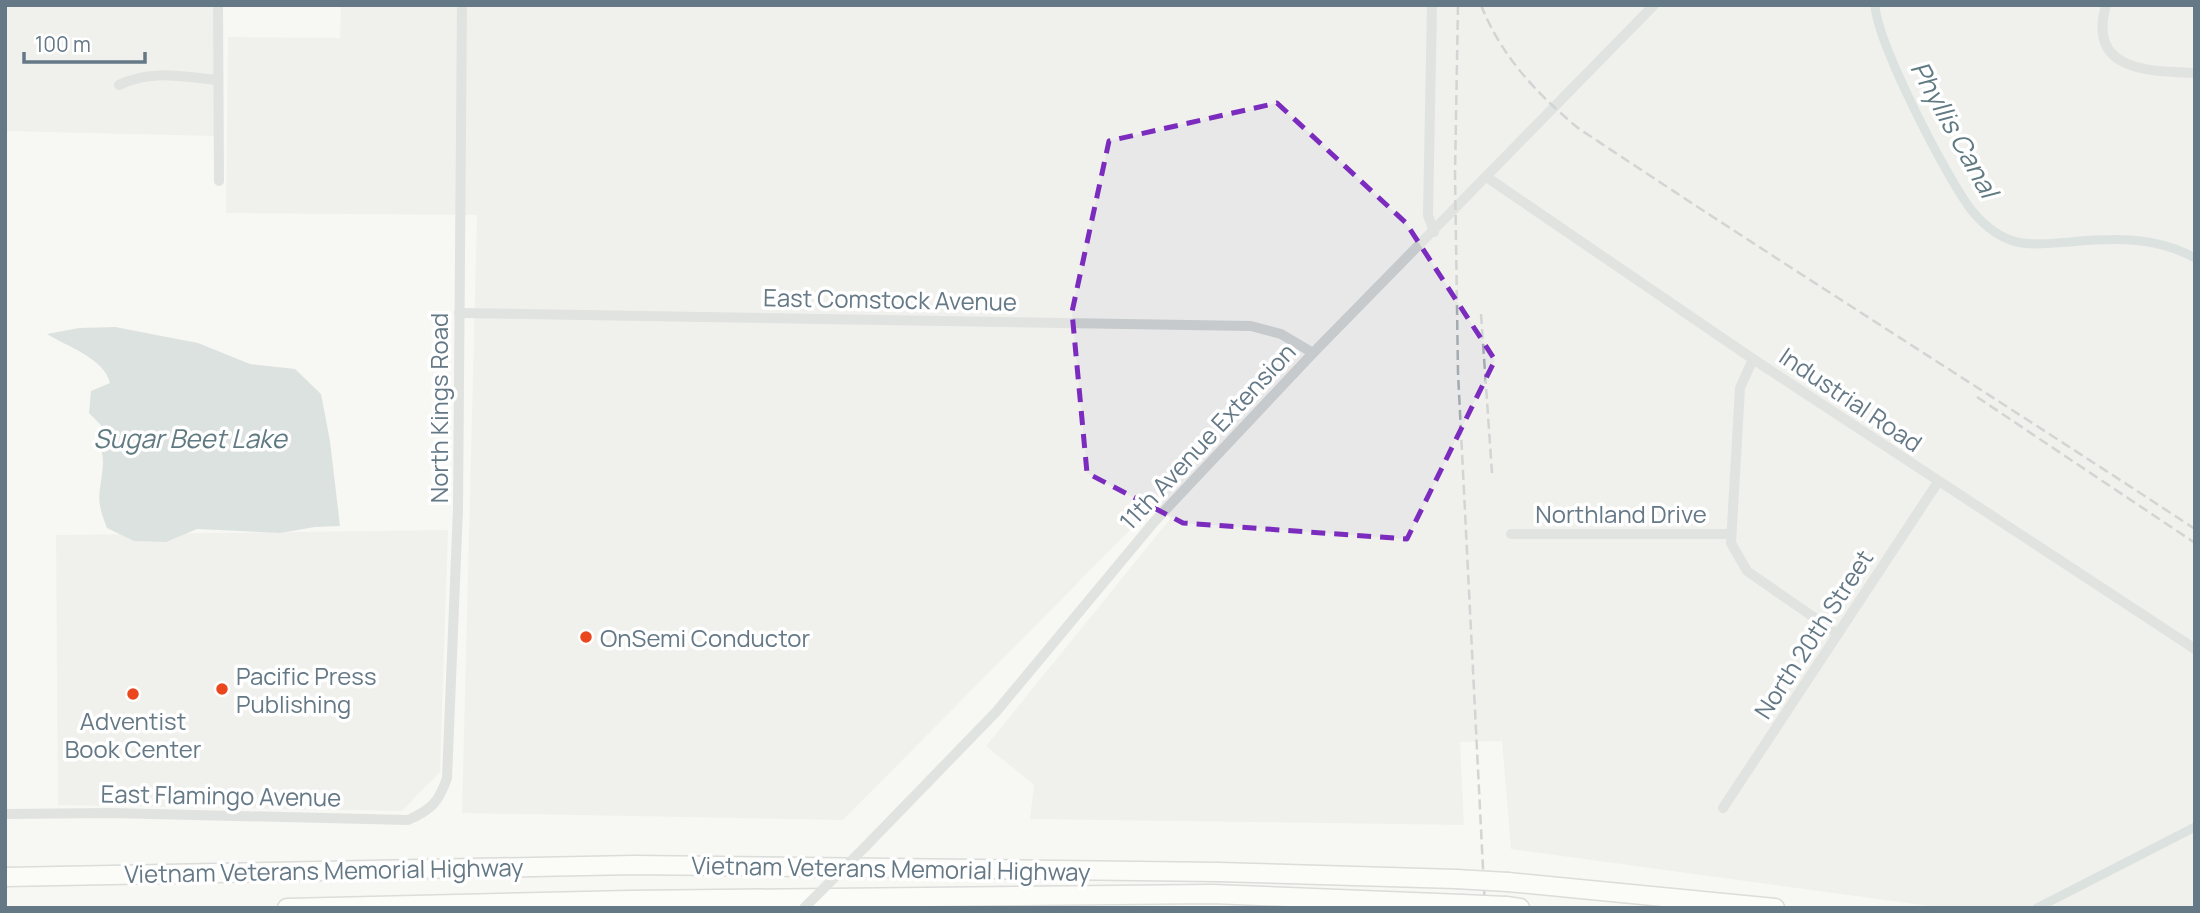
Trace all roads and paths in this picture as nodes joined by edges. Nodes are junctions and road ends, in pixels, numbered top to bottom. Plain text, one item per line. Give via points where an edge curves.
1 (218, 5) edge
2 (462, 5) edge
3 (1432, 5) edge
4 (1654, 5) edge
5 (2106, 5) edge
6 (2195, 72) edge
7 (218, 80) junction
8 (119, 85) dead end
9 (1488, 178) junction
10 (219, 181) dead end
11 (1434, 232) junction
12 (459, 313) junction
13 (1313, 353) junction
14 (1753, 359) junction
15 (1938, 482) junction
16 (1511, 534) dead end
17 (1731, 534) junction
18 (1838, 634) junction
19 (2195, 649) edge
20 (433, 807) joint
21 (1723, 808) dead end
22 (5, 814) edge
23 (5, 877) edge
24 (1513, 907) edge
25 (288, 908) edge
26 (804, 908) edge
27 (1775, 908) edge

1 - 7 street
2 - 12 street, North Kings Road
3 - 11 street via 1428,215
4 - 9 street, 11th Avenue Extension
5 - 6 street via 2104,41 2112,55 2143,71
7 - 8 street via 155,74
7 - 10 street
9 - 11 street, 11th Avenue Extension
9 - 14 street, Industrial Road
11 - 13 street, 11th Avenue Extension
12 - 13 street, East Comstock Avenue via 1251,326 1281,334
12 - 20 street, North Kings Road via 452,697 447,778
13 - 26 street, 11th Avenue Extension, bridge via 1140,537 996,712
14 - 15 street, Industrial Road
14 - 17 street via 1740,388
15 - 18 street, North 20th Street
15 - 19 street, Industrial Road
16 - 17 street, Northland Drive
17 - 18 street via 1731,543 1747,571
18 - 21 street, North 20th Street
20 - 22 street, East Flamingo Avenue via 408,820
23 - 27 highway, Vietnam Veterans Memorial Highway, bridge via 648,866 1218,872 1508,882
24 - 25 highway, Vietnam Veterans Memorial Highway, bridge via 1199,894

